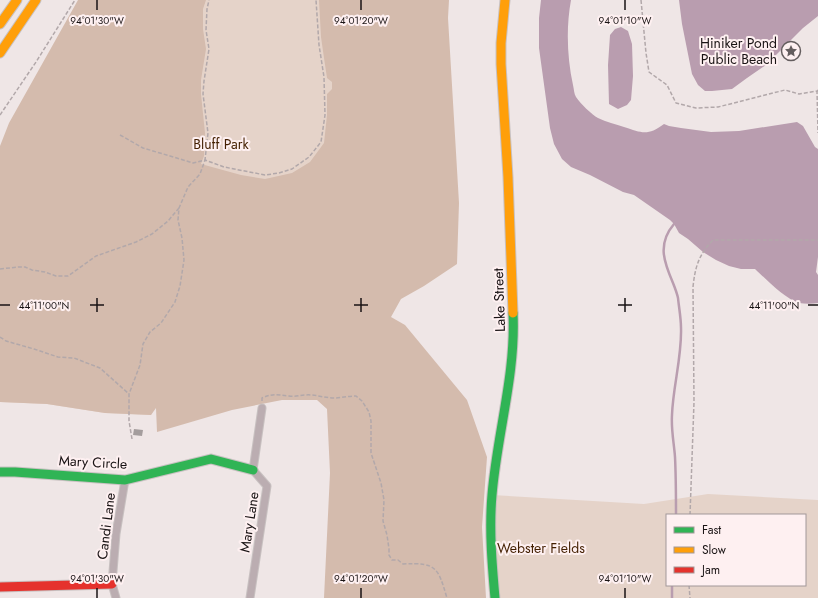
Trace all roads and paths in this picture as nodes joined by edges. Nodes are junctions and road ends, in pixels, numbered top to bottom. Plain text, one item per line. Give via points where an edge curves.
1 (17, 0) edge
2 (36, 0) edge
3 (75, 0) edge
4 (209, 0) edge
5 (316, 0) edge
6 (505, 0) edge
7 (642, 0) edge
8 (0, 24) edge
9 (0, 53) edge
10 (818, 91) edge
11 (0, 115) edge
12 (818, 133) edge
13 (120, 135) dead end
14 (205, 160) junction
15 (179, 208) junction
16 (818, 240) edge
17 (0, 269) edge
18 (0, 337) edge
19 (129, 394) junction
20 (262, 408) joint
21 (132, 439) dead end
22 (253, 470) junction
23 (0, 472) edge
24 (125, 480) junction
25 (690, 514) edge
26 (112, 584) junction
27 (689, 586) edge
28 (0, 587) edge
29 (116, 598) edge
30 (250, 598) edge
31 (447, 598) edge
32 (495, 598) edge
33 (690, 598) edge

1 - 8 main road
2 - 9 main road
3 - 11 path
4 - 14 path via 206,30 209,49 203,94 208,133
5 - 14 path via 324,77 321,142 309,157 292,169 279,173 265,175 224,167
6 - 32 main road, Lake Street via 501,57 514,332 512,362 492,495 491,547
7 - 10 path via 649,72 668,86 676,103 696,108 718,107 785,90 799,94
10 - 12 path
13 - 14 path via 143,148 193,163
14 - 15 path via 200,174 188,187
15 - 17 path via 152,234 96,256 68,276 56,276 18,266
15 - 19 path via 178,220 184,260 180,286 175,302 143,344 140,365
16 - 25 path via 713,240 701,255 694,274 693,287 694,402
18 - 19 path via 6,341 58,357 74,358 100,368
19 - 21 path
20 - 22 street
20 - 31 path via 262,398 269,394 290,397 356,396 362,401 371,421 371,453 381,483 384,500 383,521 389,555 392,560 398,560 403,564 417,563 436,569
22 - 24 main road, Mary Circle via 211,459
22 - 30 street, Mary Lane via 267,486
23 - 24 main road, Mary Circle
24 - 26 street, Candi Lane via 116,534
26 - 28 main road
26 - 29 street, Candi Lane
27 - 33 path

